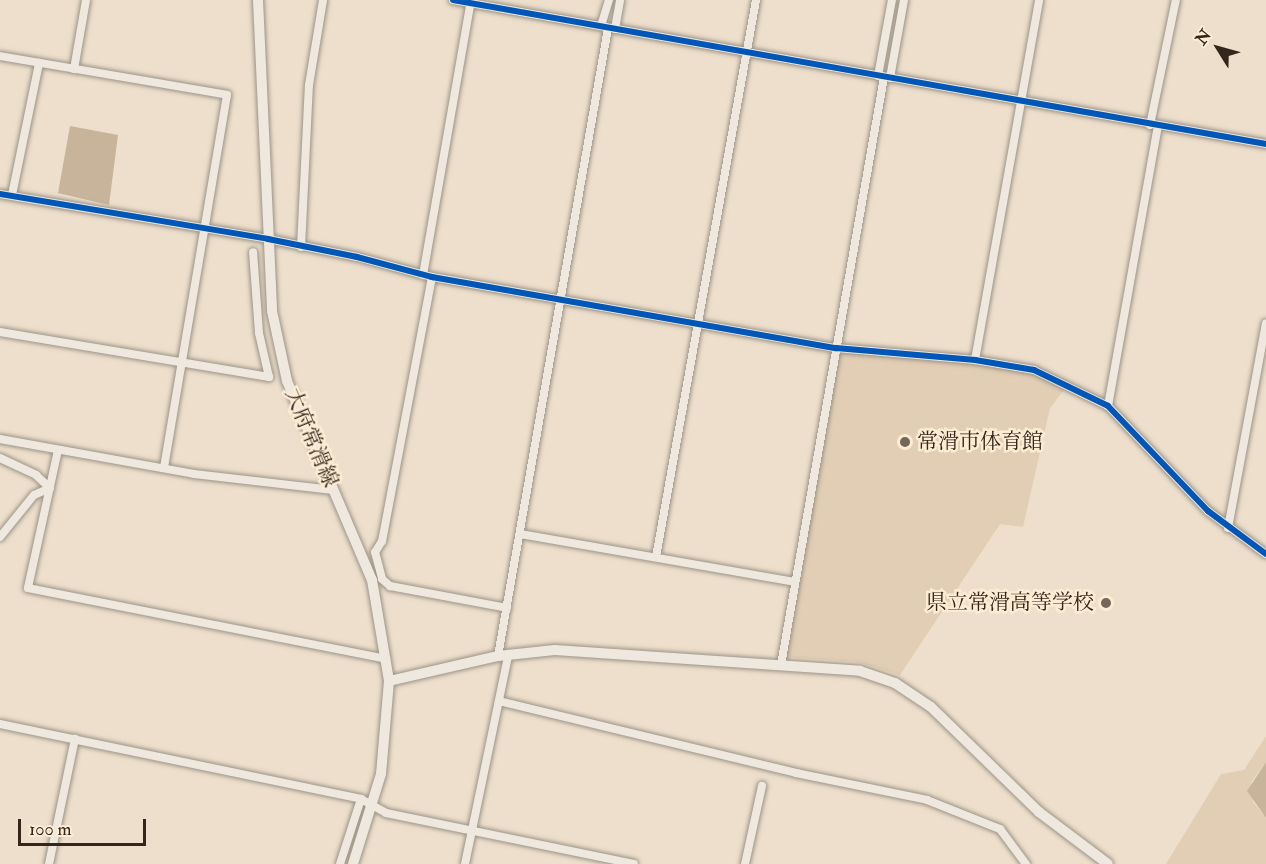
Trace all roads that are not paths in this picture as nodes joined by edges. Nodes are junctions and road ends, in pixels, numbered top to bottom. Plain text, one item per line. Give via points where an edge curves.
1 (86, 0) edge
2 (258, 0) edge
3 (323, 0) edge
4 (453, 0) edge
5 (609, 0) edge
6 (620, 0) edge
7 (756, 0) edge
8 (892, 0) edge
9 (904, 0) edge
10 (1039, 0) edge
11 (1176, 0) edge
12 (471, 2) edge
13 (608, 28) junction
14 (747, 52) junction
15 (0, 56) edge
16 (39, 63) junction
17 (74, 69) junction
18 (884, 77) junction
19 (1021, 100) junction
20 (1154, 125) junction
21 (1266, 144) edge
22 (0, 194) edge
23 (12, 195) junction
24 (204, 229) junction
25 (268, 239) junction
26 (301, 247) junction
27 (253, 252) dead end
28 (427, 276) junction
29 (561, 300) junction
30 (698, 323) junction
31 (1266, 323) edge
32 (0, 332) edge
33 (836, 348) junction
34 (975, 360) junction
35 (182, 362) junction
36 (1108, 406) junction
37 (0, 439) edge
38 (58, 450) junction
39 (0, 458) edge
40 (164, 468) junction
41 (50, 488) junction
42 (333, 490) junction
43 (1228, 528) junction
44 (2, 532) edge
45 (520, 534) junction
46 (1266, 554) edge
47 (656, 557) junction
48 (795, 582) junction
49 (507, 608) junction
50 (503, 656) junction
51 (386, 659) junction
52 (781, 665) junction
53 (389, 681) junction
54 (499, 701) junction
55 (0, 724) edge
56 (75, 739) junction
57 (762, 786) dead end
58 (361, 799) junction
59 (372, 806) junction
60 (472, 831) junction
61 (49, 864) edge
62 (340, 864) edge
63 (354, 864) edge
64 (465, 864) edge
65 (634, 864) edge
66 (745, 864) edge
67 (1026, 864) edge
68 (1108, 864) edge

1 - 17 street
2 - 25 main road, 大府常滑線
3 - 26 street via 309,85
4 - 12 street
5 - 13 street
6 - 13 street
7 - 14 street
8 - 18 street
9 - 18 street
10 - 19 street
11 - 20 street
12 - 13 street
12 - 28 street
13 - 14 street
13 - 29 street
14 - 18 street
14 - 30 street
15 - 16 street
16 - 17 street
16 - 23 street
17 - 24 street via 227,95
18 - 19 street
18 - 33 street
19 - 20 street
19 - 34 street
20 - 21 street
20 - 36 street
22 - 23 street
23 - 24 street
24 - 25 street
24 - 35 street
25 - 26 street
25 - 42 main road, 大府常滑線 via 272,312 287,381
26 - 28 street
27 - 35 street via 258,324 269,377
28 - 29 street
28 - 49 street via 382,541 375,552 382,579 390,586
29 - 30 street
29 - 45 street
30 - 33 street
30 - 47 street
31 - 43 street
32 - 35 street
33 - 34 street
33 - 48 street
34 - 36 street via 1034,370
35 - 40 street
36 - 43 street
37 - 38 street
38 - 40 street
38 - 41 street
39 - 41 street via 36,475
40 - 42 street
41 - 44 street via 34,495
41 - 51 street via 28,588
42 - 51 main road, 大府常滑線 via 372,580
43 - 46 street
45 - 47 street
45 - 49 street
47 - 48 street
48 - 52 street
49 - 50 street
50 - 52 main road via 555,650
50 - 53 main road
50 - 54 street
51 - 53 main road, 大府常滑線
52 - 68 main road via 860,671 902,687 931,706 1039,812
53 - 59 main road, 大府常滑線 via 385,744
54 - 60 street
54 - 67 street via 796,773 927,800 1000,829
55 - 56 street
56 - 58 street
56 - 61 street
57 - 66 street
58 - 59 street
58 - 62 street
59 - 60 street via 386,813
59 - 63 main road, 大府常滑線
60 - 64 street
60 - 65 street

